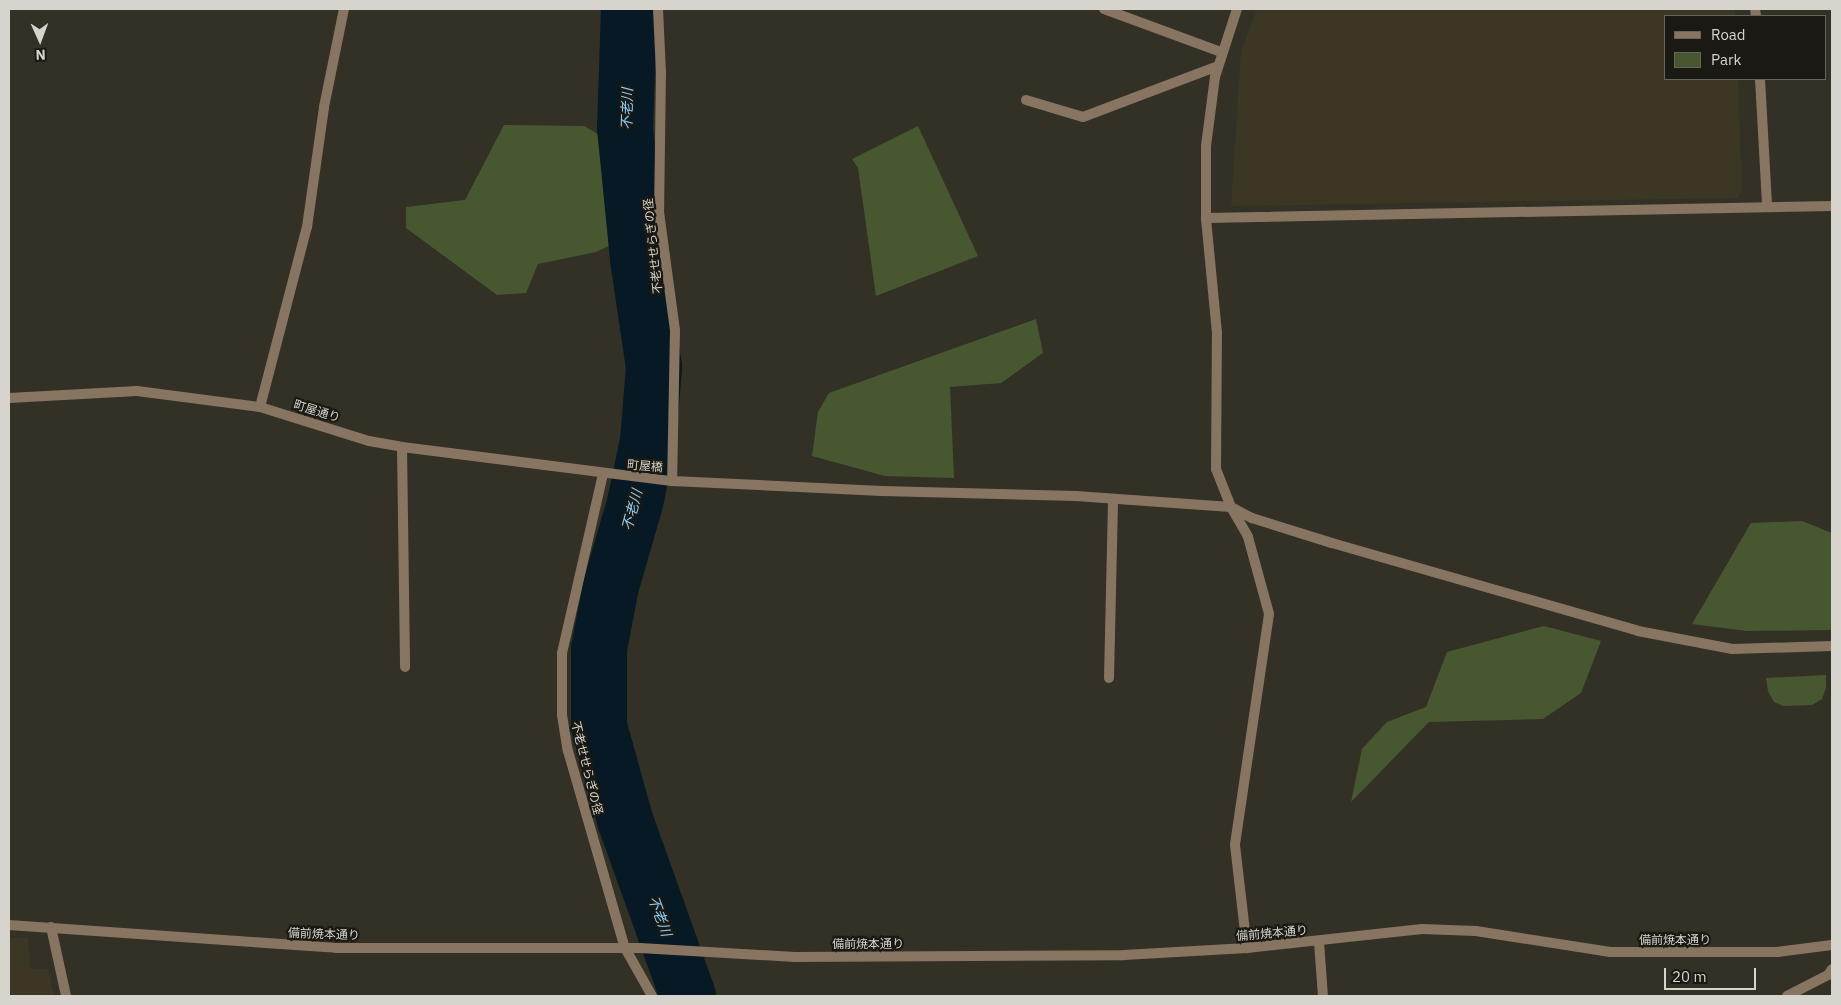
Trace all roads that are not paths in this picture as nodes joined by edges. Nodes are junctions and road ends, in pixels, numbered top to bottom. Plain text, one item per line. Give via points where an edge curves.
1 (344, 9) edge
2 (658, 9) edge
3 (1104, 9) edge
4 (1237, 9) edge
5 (1221, 52) junction
6 (1218, 66) junction
7 (1760, 80) edge
8 (1026, 100) dead end
9 (1767, 206) junction
10 (1832, 206) edge
11 (1206, 218) junction
12 (9, 398) edge
13 (260, 407) junction
14 (402, 447) junction
15 (603, 474) junction
16 (616, 476) joint
17 (672, 481) junction
18 (1113, 499) junction
19 (1231, 507) junction
20 (1832, 646) edge
21 (405, 667) dead end
22 (1109, 678) dead end
23 (9, 924) edge
24 (50, 927) junction
25 (1319, 942) junction
26 (1832, 945) edge
27 (625, 948) junction
28 (1247, 948) junction
29 (1832, 969) edge
30 (66, 996) edge
31 (652, 996) edge
32 (1323, 996) edge
33 (1787, 996) edge

1 - 13 street via 324,107 308,227
2 - 17 street, 不老せせらぎの径 via 661,72 659,212 676,330
3 - 5 street
4 - 5 street
5 - 6 street
6 - 8 street via 1083,116
6 - 11 street via 1206,146
7 - 9 street
9 - 10 street
9 - 11 street
11 - 19 street via 1218,333 1216,469
12 - 13 street, 町屋通り via 136,391
13 - 14 street, 町屋通り
14 - 15 street, 町屋通り
14 - 21 street
15 - 16 street, 町屋通り
15 - 27 street, 不老せせらぎの径 via 562,654 562,715 568,751
16 - 17 street, 町屋橋
17 - 18 street, 町屋橋
18 - 19 street, 町屋橋
18 - 22 street
19 - 20 street via 1252,518 1323,540 1638,631 1732,649
19 - 28 street via 1248,537 1269,614 1234,845
23 - 24 street, 備前焼本通り
24 - 27 street, 備前焼本通り via 336,948
24 - 30 street
25 - 26 street, 備前焼本通り via 1431,929 1476,932 1610,952 1777,952
25 - 28 street, 備前焼本通り
25 - 32 street
27 - 28 street, 備前焼本通り via 795,957 1124,955
27 - 31 street, 不老せせらぎの径
29 - 33 street via 1828,975

